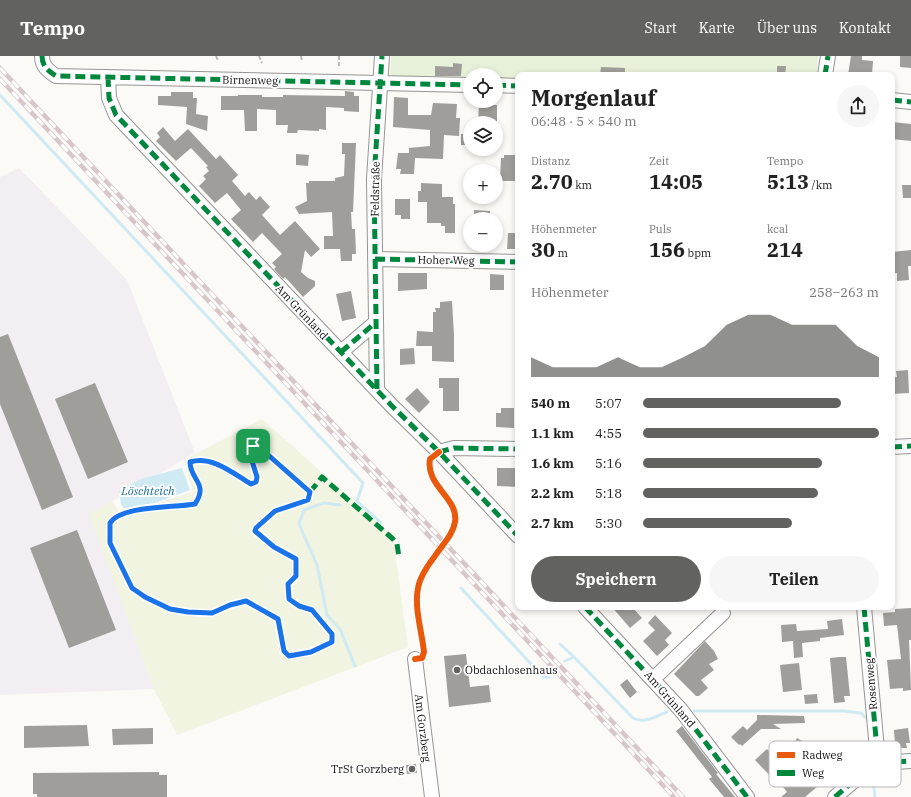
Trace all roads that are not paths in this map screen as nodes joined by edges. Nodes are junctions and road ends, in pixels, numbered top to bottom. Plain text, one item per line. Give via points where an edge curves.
1 (42, 56) edge
2 (382, 56) edge
3 (828, 56) edge
4 (302, 67) edge
5 (825, 72) edge
6 (108, 77) junction
7 (381, 82) junction
8 (463, 85) edge
9 (503, 85) edge
10 (515, 86) edge
11 (895, 100) edge
12 (911, 102) edge
13 (374, 259) junction
14 (515, 262) edge
15 (375, 323) junction
16 (340, 352) junction
17 (377, 389) junction
18 (911, 446) edge
19 (895, 447) edge
20 (515, 449) edge
21 (439, 452) junction
22 (515, 533) edge
23 (588, 610) edge
24 (864, 610) edge
25 (723, 613) dead end
26 (415, 659) dead end
27 (653, 679) junction
28 (876, 741) edge
29 (911, 761) edge
30 (901, 762) edge
31 (851, 791) edge
32 (432, 797) edge
33 (747, 797) edge
34 (835, 797) edge

1 - 6 street, Birnenweg via 48,70 56,76
2 - 7 street, Feldstraße
3 - 5 street
4 - 6 street, Birnenweg
4 - 7 street, Birnenweg
6 - 16 street, Am Grünland via 109,98 116,115
7 - 8 street, Birnenweg
7 - 13 street, Feldstraße via 374,179
9 - 10 street
11 - 12 street
13 - 14 street, Hoher Weg
13 - 15 street, Feldstraße
15 - 16 street
15 - 17 street, Feldstraße
16 - 17 street, Am Grünland
17 - 21 street, Am Grünland
18 - 19 street
20 - 21 street via 454,448
21 - 22 street, Am Grünland
23 - 27 street, Am Grünland
24 - 28 street, Rosenweg
25 - 27 street
26 - 32 street, Am Gorzberg
27 - 33 street, Am Grünland via 700,733
29 - 30 street
31 - 34 street

